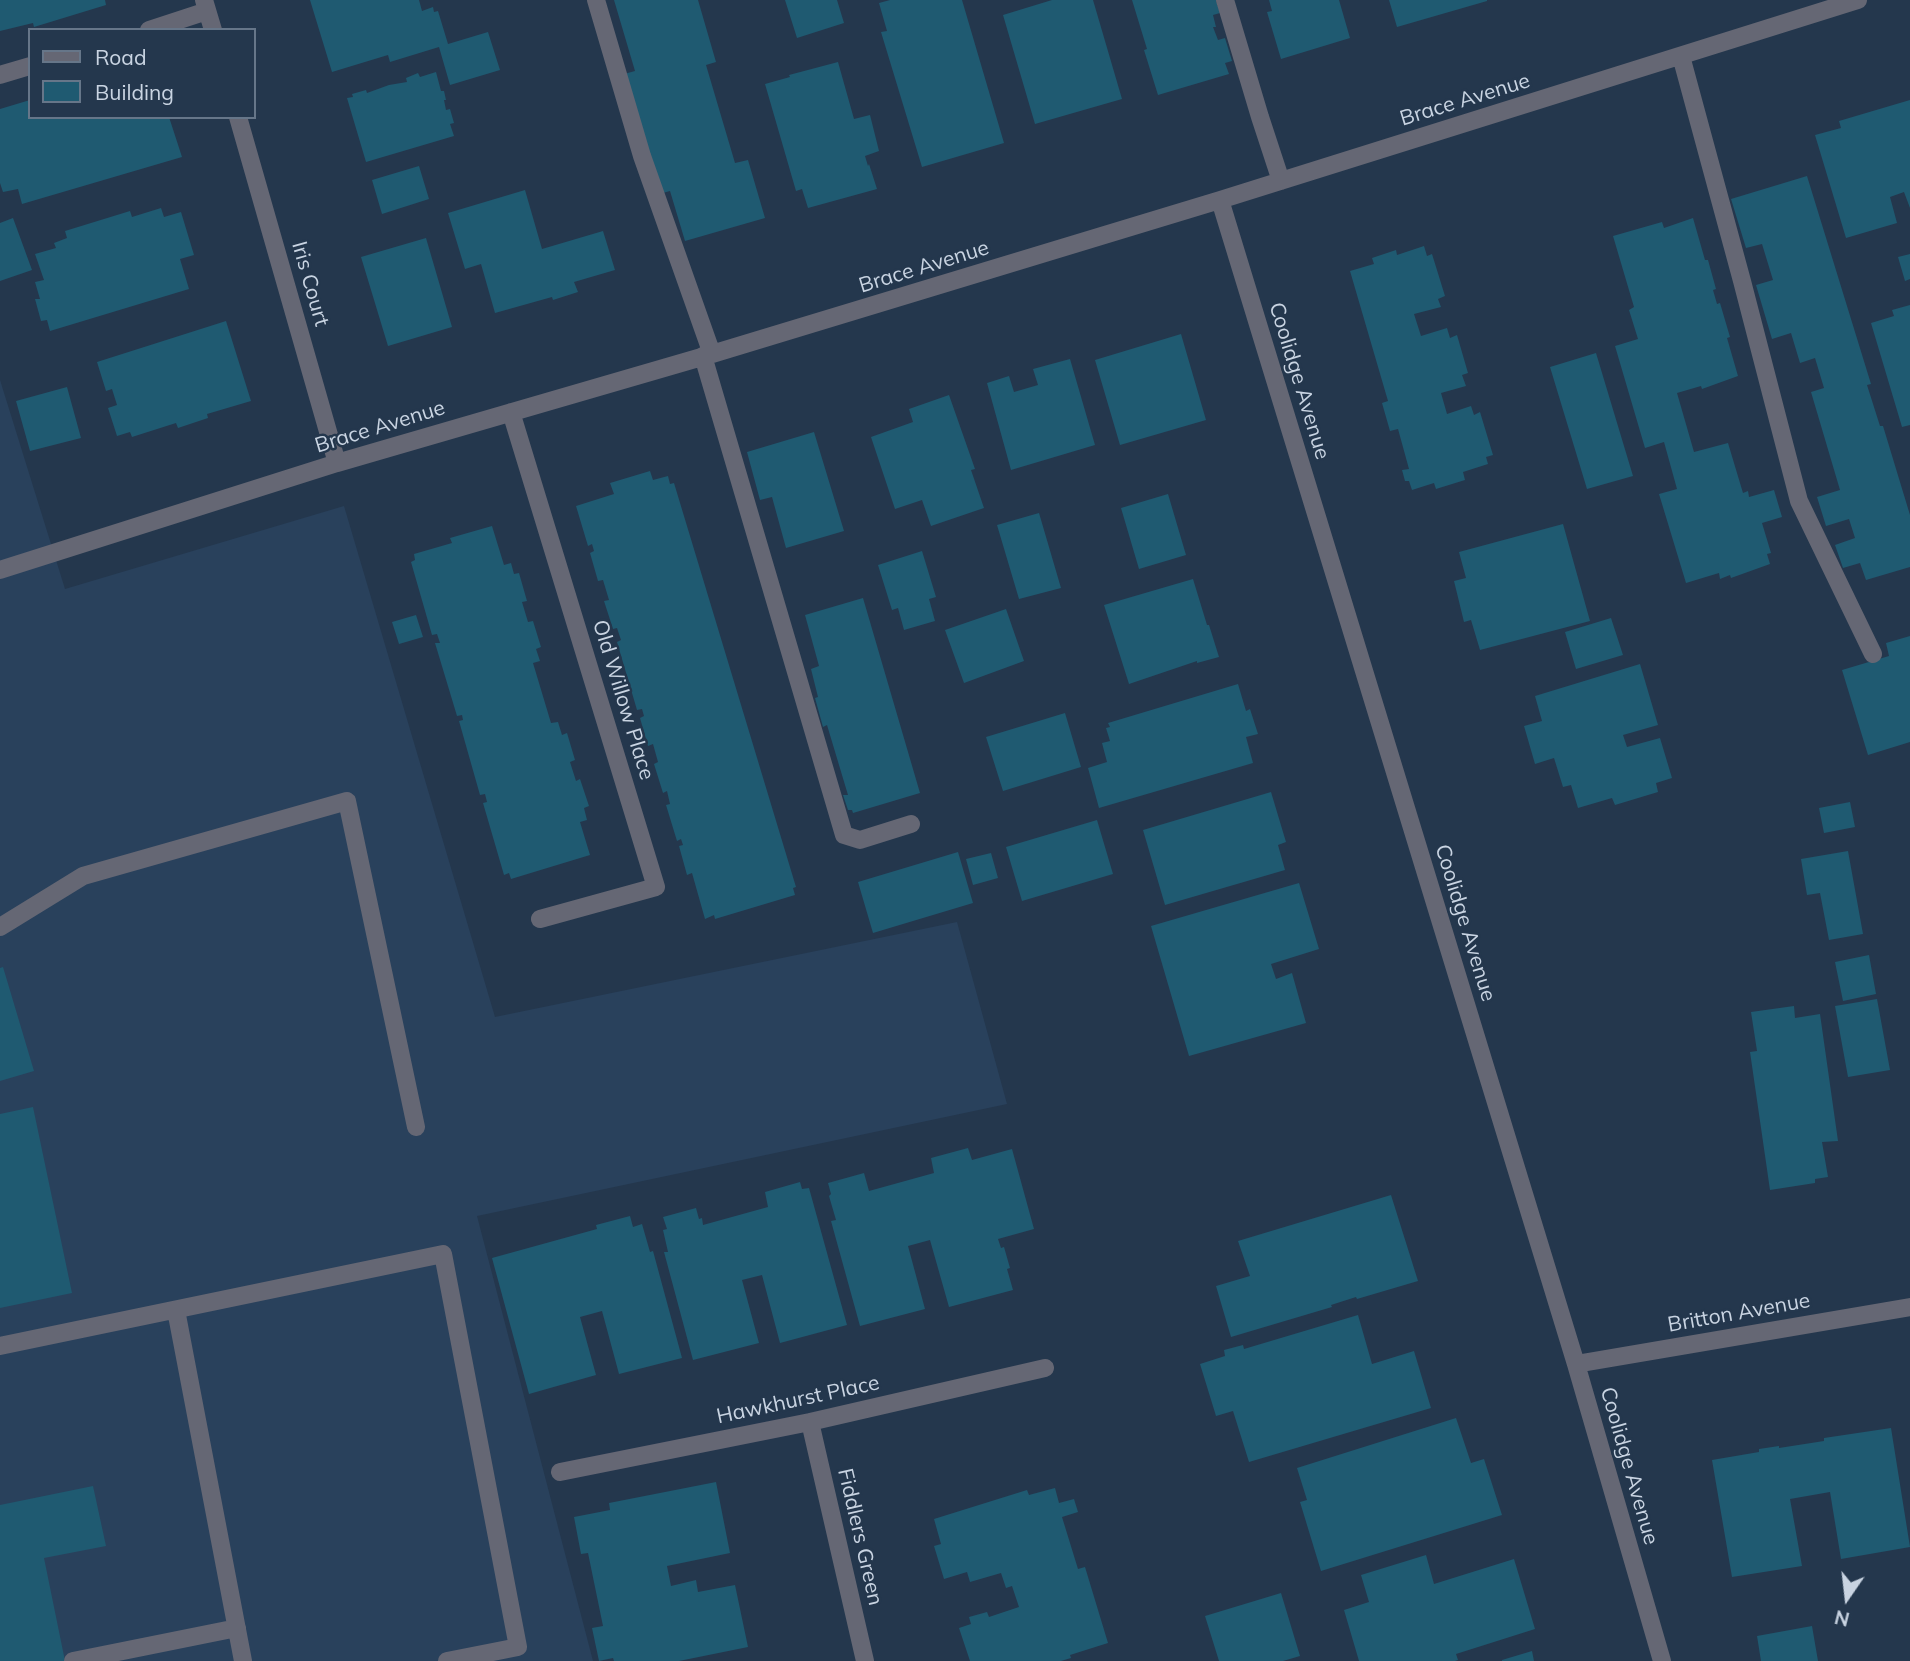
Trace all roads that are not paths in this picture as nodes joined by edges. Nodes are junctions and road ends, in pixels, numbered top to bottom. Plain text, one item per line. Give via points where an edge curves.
1 (596, 0) edge
2 (1225, 0) edge
3 (1858, 0) edge
4 (206, 6) edge
5 (154, 28) edge
6 (212, 28) edge
7 (1681, 56) junction
8 (28, 67) edge
9 (0, 75) edge
10 (239, 119) edge
11 (1282, 181) junction
12 (1220, 200) junction
13 (707, 355) junction
14 (511, 412) junction
15 (337, 463) junction
16 (0, 570) edge
17 (1873, 654) dead end
18 (911, 824) dead end
19 (540, 919) dead end
20 (0, 927) edge
21 (416, 1127) dead end
22 (1910, 1307) edge
23 (176, 1310) junction
24 (0, 1346) edge
25 (1576, 1364) junction
26 (1045, 1368) dead end
27 (810, 1422) junction
28 (560, 1472) dead end
29 (237, 1628) junction
30 (73, 1661) edge
31 (243, 1661) edge
32 (447, 1661) edge
33 (865, 1661) edge
34 (1662, 1661) edge

1 - 13 street
2 - 11 street
3 - 7 street, Brace Avenue
4 - 5 street
4 - 6 street
7 - 11 street, Brace Avenue
7 - 17 street via 1799,501
8 - 9 street
10 - 15 street, Iris Court
11 - 12 street, Brace Avenue
12 - 13 street, Brace Avenue
12 - 25 street, Coolidge Avenue
13 - 14 street, Brace Avenue
13 - 18 street via 844,835 860,840
14 - 15 street, Brace Avenue
14 - 19 street, Old Willow Place via 656,887
15 - 16 street, Brace Avenue
20 - 21 street via 83,876 347,801
22 - 25 street, Britton Avenue
23 - 24 street
23 - 29 street
23 - 32 street via 443,1254 518,1647
25 - 34 street, Coolidge Avenue
26 - 27 street, Hawkhurst Place
27 - 28 street, Hawkhurst Place
27 - 33 street, Fiddlers Green
29 - 30 street
29 - 31 street

